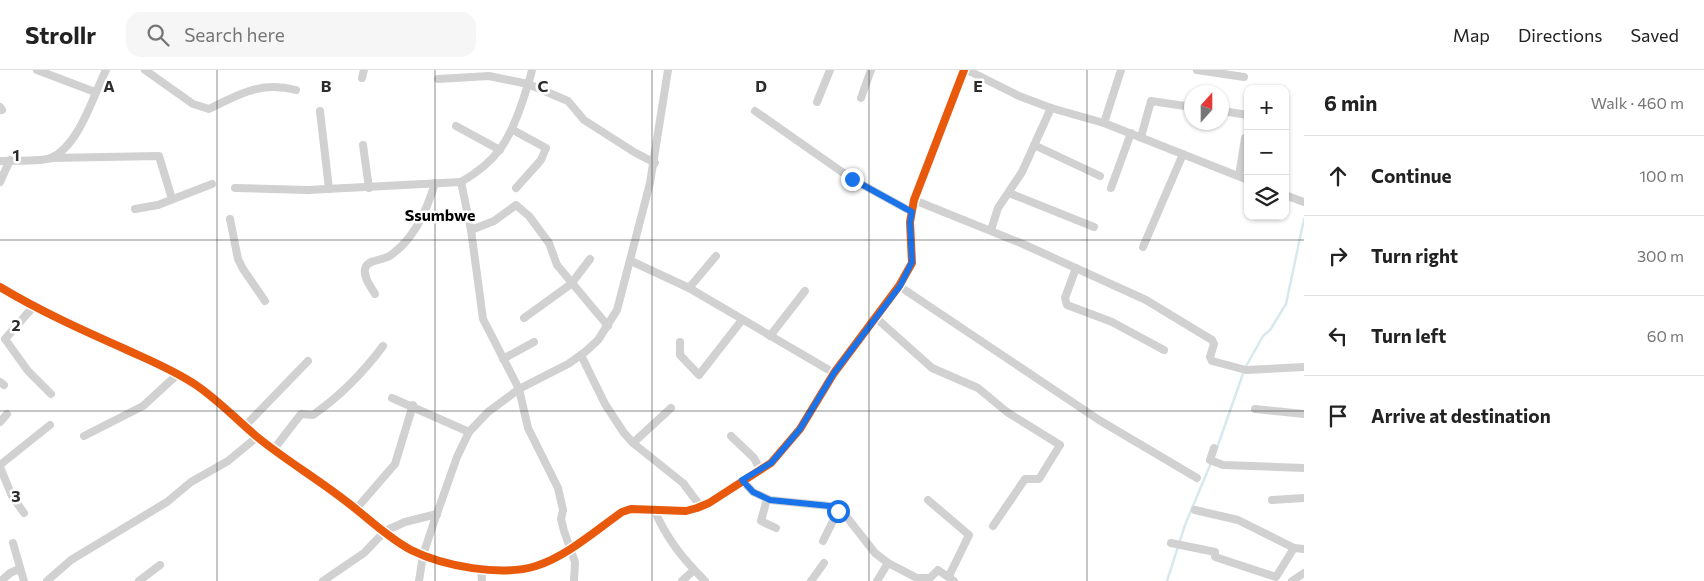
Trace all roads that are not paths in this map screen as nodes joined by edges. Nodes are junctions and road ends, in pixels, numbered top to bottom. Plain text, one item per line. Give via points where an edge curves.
1 (37, 70) edge
2 (106, 70) edge
3 (145, 70) edge
4 (532, 70) edge
5 (668, 70) edge
6 (830, 70) edge
7 (871, 70) edge
8 (965, 70) edge
9 (1121, 70) edge
10 (1197, 70) edge
11 (1244, 77) dead end
12 (438, 79) dead end
13 (528, 84) junction
14 (296, 90) dead end
15 (95, 92) junction
16 (861, 98) dead end
17 (818, 102) dead end
18 (1184, 106) edge
19 (1051, 108) junction
20 (755, 111) dead end
21 (320, 112) dead end
22 (1229, 112) edge
23 (1244, 114) edge
24 (1104, 123) junction
25 (456, 126) dead end
26 (513, 130) junction
27 (1131, 134) junction
28 (1141, 137) junction
29 (1244, 144) edge
30 (363, 145) dead end
31 (1034, 145) junction
32 (500, 150) junction
33 (1183, 154) junction
34 (51, 158) junction
35 (10, 160) junction
36 (0, 161) edge
37 (655, 163) junction
38 (1100, 176) dead end
39 (1239, 176) junction
40 (1244, 178) edge
41 (0, 182) edge
42 (461, 182) junction
43 (435, 183) junction
44 (212, 184) dead end
45 (235, 188) dead end
46 (369, 188) junction
47 (516, 188) dead end
48 (1111, 188) dead end
49 (328, 189) junction
50 (1009, 193) junction
51 (1289, 196) edge
52 (172, 199) junction
53 (914, 200) junction
54 (1304, 202) edge
55 (135, 209) dead end
56 (912, 212) junction
57 (230, 219) dead end
58 (1094, 227) dead end
59 (471, 230) junction
60 (991, 230) junction
61 (1143, 247) dead end
62 (716, 256) dead end
63 (590, 259) dead end
64 (631, 261) junction
65 (1076, 268) junction
66 (571, 284) junction
67 (900, 286) junction
68 (0, 287) edge
69 (689, 288) junction
70 (805, 291) dead end
71 (374, 294) dead end
72 (265, 300) dead end
73 (33, 307) junction
74 (875, 317) junction
75 (524, 318) dead end
76 (742, 320) junction
77 (608, 326) junction
78 (770, 336) junction
79 (534, 342) dead end
80 (680, 342) dead end
81 (383, 346) dead end
82 (1164, 350) dead end
83 (581, 355) junction
84 (503, 359) junction
85 (308, 361) dead end
86 (1304, 367) edge
87 (834, 373) junction
88 (178, 374) junction
89 (519, 389) junction
90 (51, 394) dead end
91 (392, 398) dead end
92 (413, 405) junction
93 (671, 408) dead end
94 (1255, 409) dead end
95 (7, 414) dead end
96 (1304, 414) edge
97 (0, 422) edge
98 (50, 425) dead end
99 (245, 426) junction
100 (469, 432) junction
101 (84, 436) dead end
102 (730, 436) dead end
103 (257, 437) junction
104 (633, 443) junction
105 (1214, 448) dead end
106 (274, 449) junction
107 (0, 466) edge
108 (1304, 468) edge
109 (760, 469) junction
110 (1197, 478) dead end
111 (742, 480) junction
112 (1304, 498) edge
113 (767, 499) junction
114 (928, 500) dead end
115 (1272, 500) dead end
116 (700, 507) junction
117 (654, 509) junction
118 (356, 510) junction
119 (1195, 510) dead end
120 (838, 511) junction
121 (24, 513) dead end
122 (437, 514) junction
123 (993, 526) dead end
124 (776, 528) dead end
125 (385, 532) junction
126 (823, 541) dead end
127 (13, 543) dead end
128 (1176, 545) dead end
129 (571, 547) junction
130 (1294, 548) junction
131 (1304, 548) edge
132 (423, 554) junction
133 (824, 563) dead end
134 (888, 563) junction
135 (160, 565) dead end
136 (19, 569) junction
137 (481, 569) junction
138 (694, 570) junction
139 (1304, 573) edge
140 (330, 579) edge
141 (951, 579) edge
142 (1, 581) edge
143 (24, 581) edge
144 (47, 581) edge
145 (139, 581) edge
146 (323, 581) edge
147 (419, 581) edge
148 (482, 581) edge
149 (574, 581) edge
150 (682, 581) edge
151 (705, 581) edge
152 (811, 581) edge
153 (877, 581) edge
154 (1292, 581) edge

1 - 15 street
2 - 15 street
3 - 14 street via 193,104 209,109 250,89 278,86
4 - 13 street
5 - 37 street
6 - 17 street
7 - 16 street
8 - 19 street
8 - 53 street
9 - 24 street
10 - 11 street
12 - 13 street via 489,76
13 - 26 street
13 - 37 street via 568,101 584,120
15 - 34 street via 80,130
18 - 28 street via 1151,101
19 - 24 street
19 - 31 street
20 - 56 street via 852,179
21 - 49 street
22 - 23 street
24 - 27 street
25 - 32 street
26 - 32 street
26 - 47 street via 546,148 541,160
27 - 28 street
27 - 48 street
28 - 33 street
29 - 39 street
30 - 46 street
31 - 38 street
31 - 50 street
32 - 42 street via 479,172
33 - 39 street
33 - 61 street
34 - 35 street
34 - 52 street via 159,156
35 - 36 street
35 - 41 street
37 - 64 street
39 - 40 street
42 - 43 street
42 - 59 street
43 - 46 street
43 - 71 street via 426,213 416,228 391,255 368,262 364,275
44 - 52 street
45 - 49 street
46 - 49 street
50 - 58 street
50 - 60 street via 998,208
51 - 54 street
52 - 55 street
53 - 56 street
53 - 60 street
56 - 67 street via 912,262
57 - 72 street via 238,258
59 - 66 street via 494,221 516,204 549,243 557,265
59 - 84 street via 483,319
60 - 65 street
62 - 69 street
63 - 66 street
64 - 69 street
64 - 77 street via 618,310
65 - 82 street via 1065,298 1067,304 1112,322
65 - 86 street via 1187,323 1214,342 1212,361 1244,370
66 - 75 street
66 - 77 street
67 - 74 street
67 - 110 street via 1099,420
68 - 73 street
69 - 76 street
70 - 78 street
73 - 88 street
73 - 90 street via 5,339 28,371
74 - 87 street
74 - 123 street via 932,368 978,388 1007,412 1060,446 1039,479 1025,479
76 - 78 street
76 - 80 street via 699,375 680,355
77 - 83 street
78 - 87 street
79 - 84 street
81 - 106 street via 362,374 321,410 313,415 301,414
83 - 89 street
83 - 104 street via 608,410
84 - 89 street
85 - 99 street
87 - 109 street via 800,429 771,463
88 - 99 street via 216,399
88 - 101 street via 143,406
89 - 100 street via 488,412
89 - 129 street via 528,428 558,488 564,531
91 - 92 street
92 - 100 street
92 - 118 street via 395,464
93 - 104 street
94 - 96 street
95 - 97 street
98 - 107 street
99 - 103 street
100 - 122 street
102 - 109 street via 754,458
103 - 106 street
103 - 144 street via 167,502 71,560
104 - 116 street via 683,483
105 - 108 street via 1212,461 1223,465
106 - 118 street
107 - 121 street via 12,496
109 - 111 street
111 - 113 street via 753,492
111 - 116 street
112 - 115 street
113 - 120 street via 830,506
113 - 124 street via 761,520
114 - 141 street via 969,535
116 - 117 street via 686,511
117 - 129 street via 622,512
117 - 138 street via 665,534
118 - 125 street
119 - 130 street via 1238,520
120 - 126 street
120 - 134 street
122 - 125 street via 405,522
122 - 132 street
125 - 132 street via 397,542
125 - 140 street
127 - 136 street
128 - 130 street via 1215,552 1215,557 1276,576
129 - 137 street via 558,556 526,568 505,571
129 - 149 street via 576,570
130 - 131 street
132 - 137 street
132 - 147 street
133 - 152 street
134 - 141 street via 917,578 930,578 938,570
134 - 153 street
135 - 145 street
136 - 142 street
136 - 143 street
137 - 148 street
138 - 150 street
138 - 151 street
139 - 154 street
140 - 146 street

